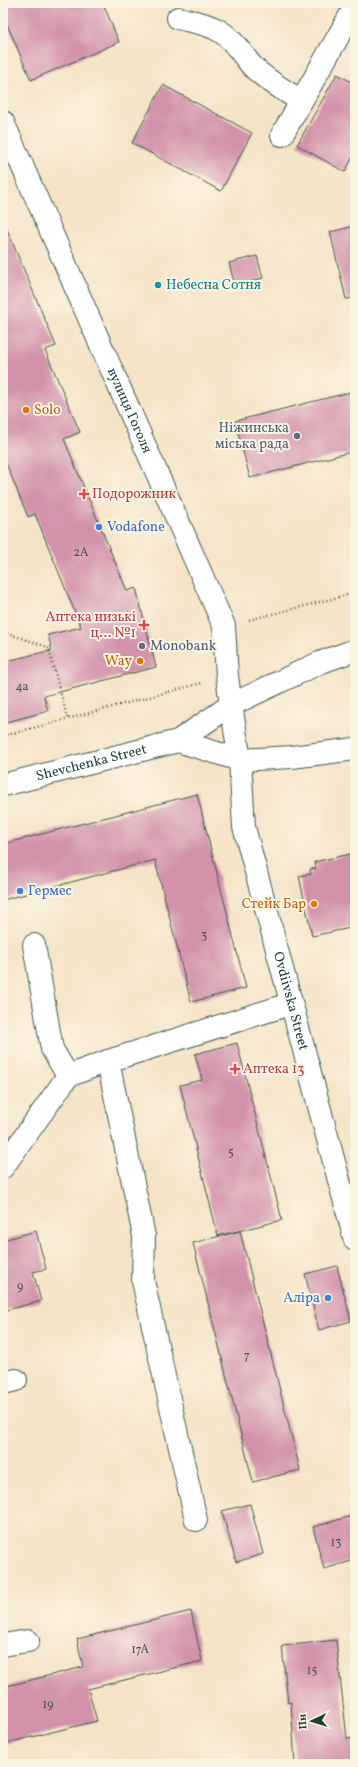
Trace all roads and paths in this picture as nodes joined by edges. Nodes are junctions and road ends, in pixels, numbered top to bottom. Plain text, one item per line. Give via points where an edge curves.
1 (355, 7) edge
2 (178, 18) dead end
3 (301, 101) junction
4 (3, 122) edge
5 (282, 135) dead end
6 (355, 593) edge
7 (224, 626) junction
8 (3, 632) edge
9 (355, 650) edge
10 (227, 676) junction
11 (232, 705) junction
12 (68, 720) junction
13 (3, 736) edge
14 (178, 741) junction
15 (355, 748) edge
16 (240, 760) junction
17 (3, 785) edge
18 (34, 945) dead end
19 (290, 1004) junction
20 (108, 1061) junction
21 (68, 1076) junction
22 (3, 1167) edge
23 (355, 1240) edge
24 (196, 1520) dead end
25 (28, 1641) dead end
26 (3, 1645) edge

1 - 3 main road
2 - 3 main road via 208,26 223,34 258,72
3 - 5 main road
4 - 7 main road, вулиця Гоголя
6 - 7 path
7 - 10 main road, вулиця Гоголя
8 - 12 path via 48,647
9 - 11 main road via 319,663
10 - 11 main road, вулиця Гоголя
10 - 12 path
11 - 14 main road
11 - 16 main road, Ovdiivska Street
12 - 13 path
14 - 16 main road
14 - 17 main road, Shevchenka Street
15 - 16 main road via 292,758
16 - 19 main road, Ovdiivska Street via 244,827
18 - 21 main road via 52,1050
19 - 20 main road
19 - 23 main road, Ovdiivska Street
20 - 21 main road
20 - 24 main road via 144,1236 143,1281
21 - 22 main road
25 - 26 main road

